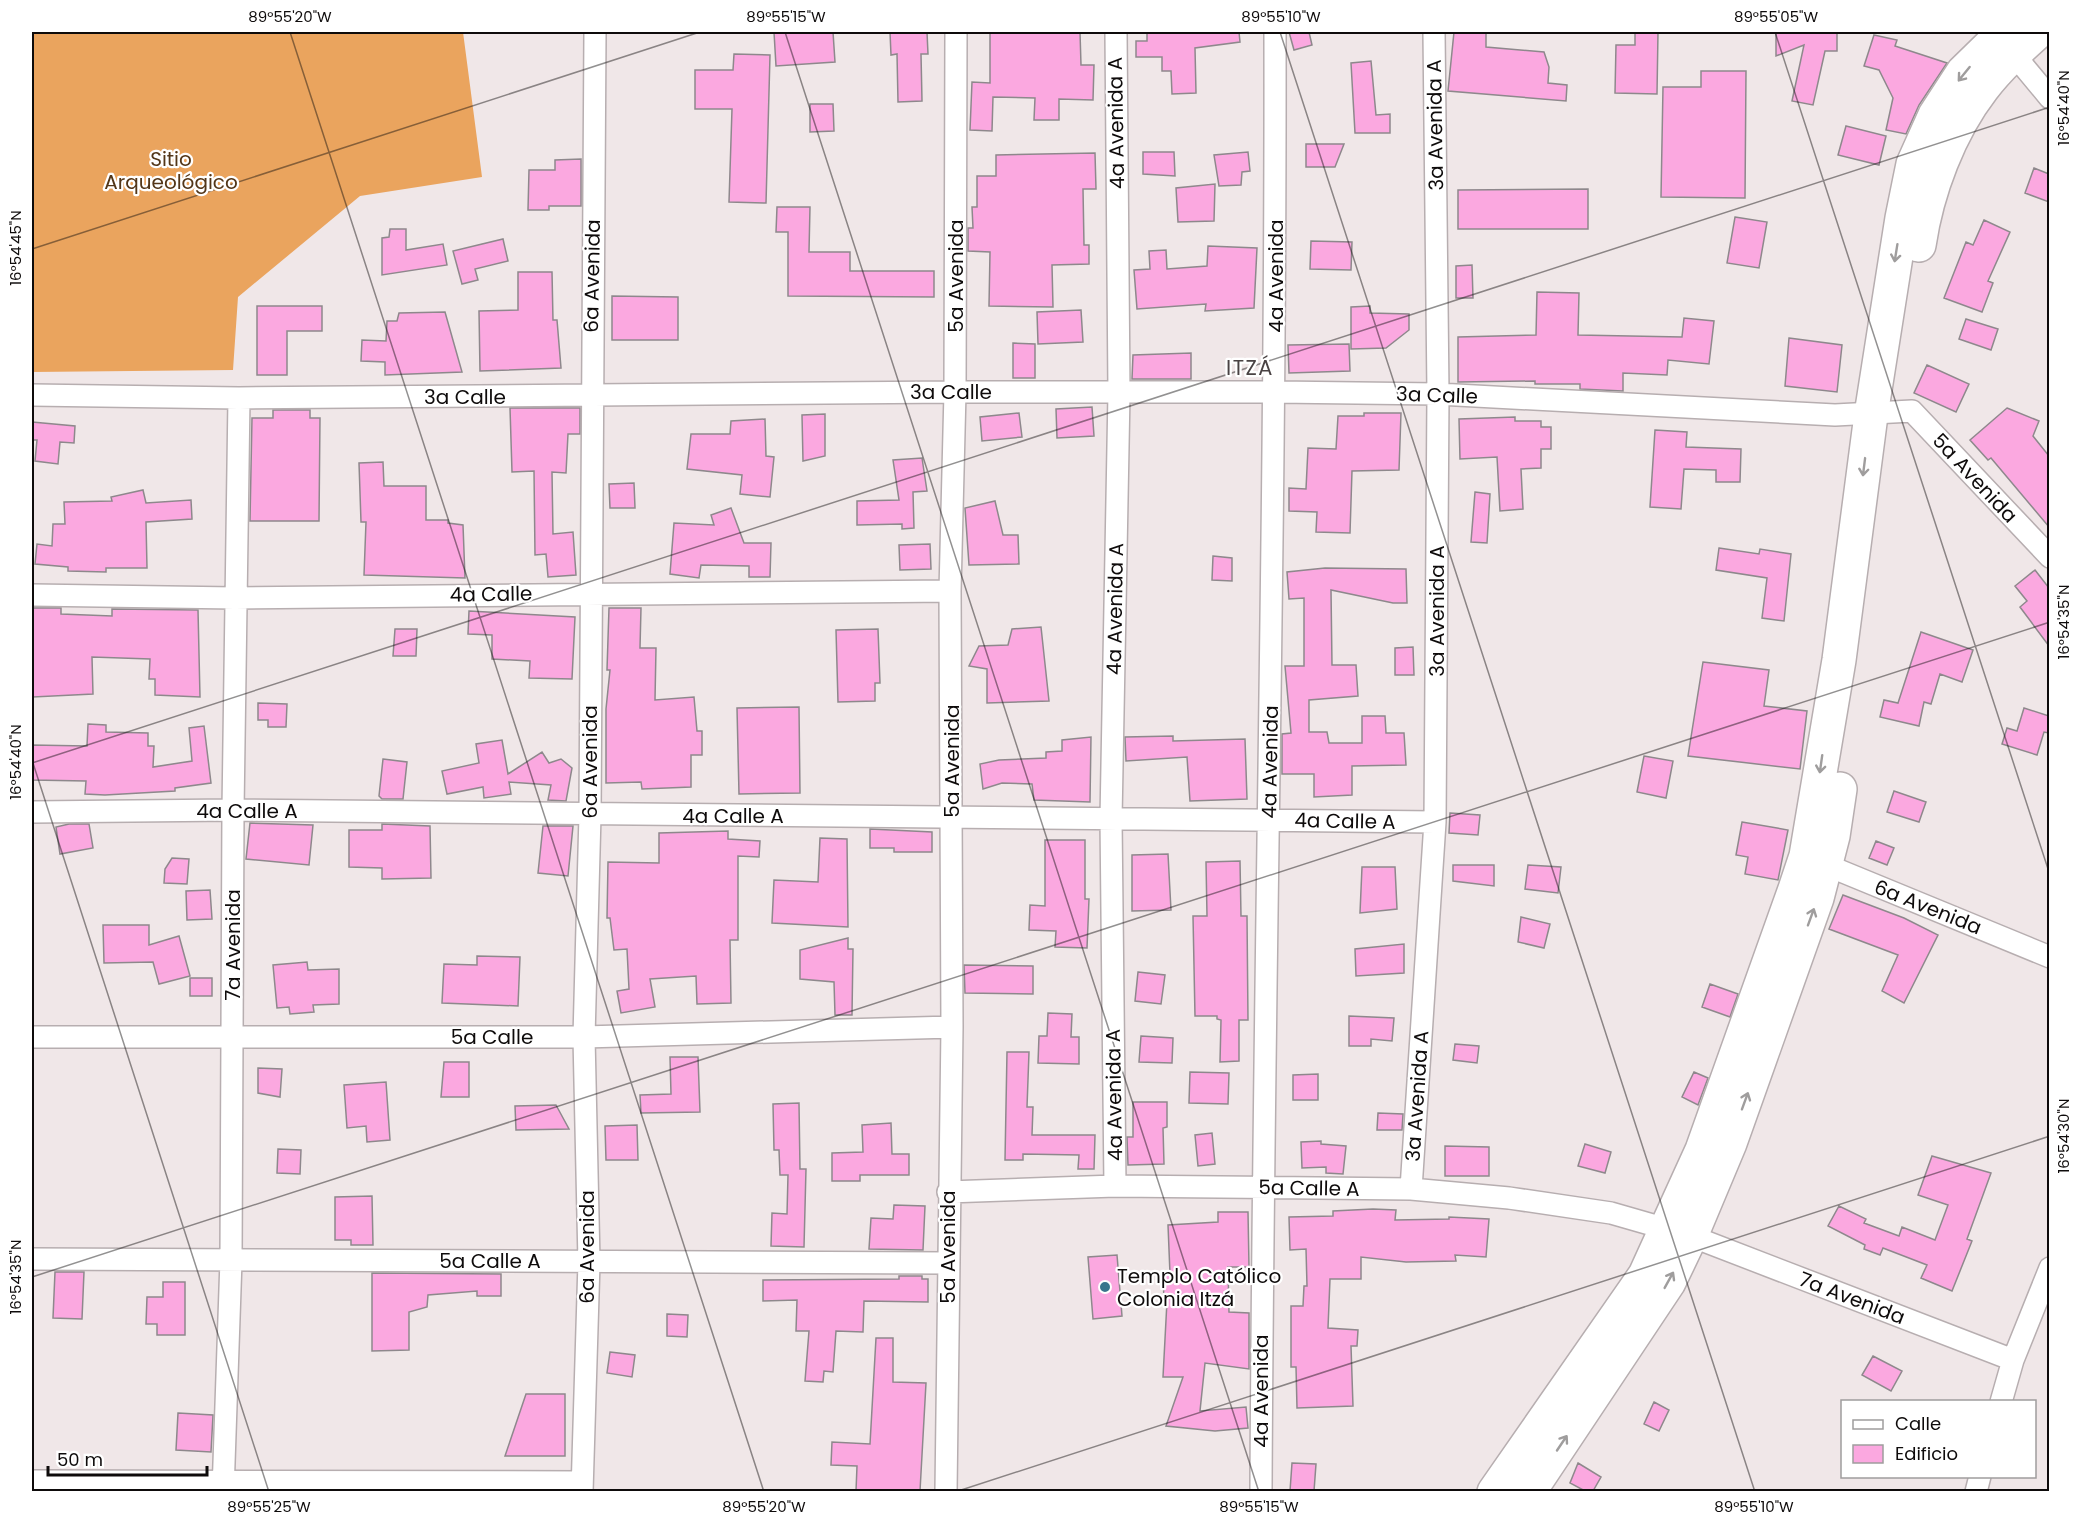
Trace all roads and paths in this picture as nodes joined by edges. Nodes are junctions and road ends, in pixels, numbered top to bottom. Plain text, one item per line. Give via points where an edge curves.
1 (595, 32) edge
2 (956, 32) edge
3 (1116, 32) edge
4 (1275, 32) edge
5 (1434, 32) edge
6 (2038, 32) edge
7 (2006, 41) edge
8 (2049, 98) edge
9 (955, 392) junction
10 (1276, 392) junction
11 (1119, 393) junction
12 (1438, 394) junction
13 (32, 395) edge
14 (591, 396) junction
15 (239, 398) junction
16 (1883, 413) junction
17 (2049, 557) edge
18 (950, 591) junction
19 (590, 593) junction
20 (32, 595) edge
21 (235, 598) junction
22 (233, 810) junction
23 (32, 812) edge
24 (590, 815) junction
25 (952, 817) junction
26 (1111, 819) junction
27 (1269, 820) junction
28 (1435, 822) junction
29 (1816, 861) junction
30 (2049, 957) edge
31 (952, 1027) junction
32 (32, 1037) edge
33 (233, 1037) junction
34 (584, 1037) junction
35 (1115, 1186) junction
36 (1262, 1188) junction
37 (1411, 1189) junction
38 (948, 1192) junction
39 (1679, 1233) junction
40 (32, 1259) edge
41 (231, 1260) junction
42 (589, 1262) junction
43 (949, 1263) junction
44 (2049, 1269) edge
45 (2013, 1360) junction
46 (2001, 1400) edge
47 (32, 1481) edge
48 (223, 1486) edge
49 (582, 1487) edge
50 (946, 1491) edge
51 (1261, 1491) edge
52 (1494, 1491) edge
53 (1529, 1491) edge

1 - 14 street, 6a Avenida
2 - 9 street, 5a Avenida
3 - 11 street, 4a Avenida A
4 - 10 street, 4a Avenida
5 - 12 street, 3a Avenida A
6 - 7 main road
7 - 8 street
7 - 16 main road via 1964,72 1935,115 1913,164 1900,230
9 - 11 street, 3a Calle
9 - 14 street, 3a Calle
9 - 18 street, 5a Avenida
10 - 11 street, 3a Calle
10 - 12 street, 3a Calle
10 - 27 street, 4a Avenida
11 - 26 street, 4a Avenida A
12 - 16 street, 3a Calle
12 - 28 street, 3a Avenida A
13 - 15 street, 3a Calle
14 - 15 street, 3a Calle
14 - 19 street, 6a Avenida
15 - 21 street, 7a Avenida
16 - 17 street, 5a Avenida via 1912,411
16 - 29 main road via 1850,661
18 - 19 street, 4a Calle
18 - 25 street, 5a Avenida
19 - 21 street, 4a Calle
19 - 24 street, 6a Avenida
20 - 21 street, 4a Calle
21 - 22 street, 7a Avenida
22 - 23 street, 4a Calle A
22 - 24 street, 4a Calle A
22 - 33 street, 7a Avenida
24 - 25 street, 4a Calle A
24 - 34 street, 6a Avenida
25 - 26 street, 4a Calle A
25 - 31 street, 5a Avenida
26 - 27 street, 4a Calle A
26 - 35 street, 4a Avenida A
27 - 28 street, 4a Calle A
27 - 36 street, 4a Avenida
28 - 37 street, 3a Avenida A
29 - 30 street, 6a Avenida
29 - 39 main road via 1702,1150
31 - 34 street, 5a Calle
31 - 38 street, 5a Avenida
32 - 33 street, 5a Calle
33 - 34 street, 5a Calle
33 - 41 street, 7a Avenida
34 - 42 street, 6a Avenida
35 - 36 street, 5a Calle A
35 - 38 street, 5a Calle A
36 - 37 street, 5a Calle A
36 - 51 street, 4a Avenida
37 - 39 street, 5a Calle A via 1611,1213
38 - 43 street, 5a Avenida
39 - 45 street, 7a Avenida
39 - 52 main road via 1645,1275
53 -> 39 main road via 1669,1282
40 - 41 street, 5a Calle A
41 - 42 street, 5a Calle A
41 - 48 street, 7a Avenida
42 - 43 street, 5a Calle A
42 - 49 street, 6a Avenida
43 - 50 street, 5a Avenida
44 - 45 street
45 - 46 street
47 - 48 street
48 - 49 street

